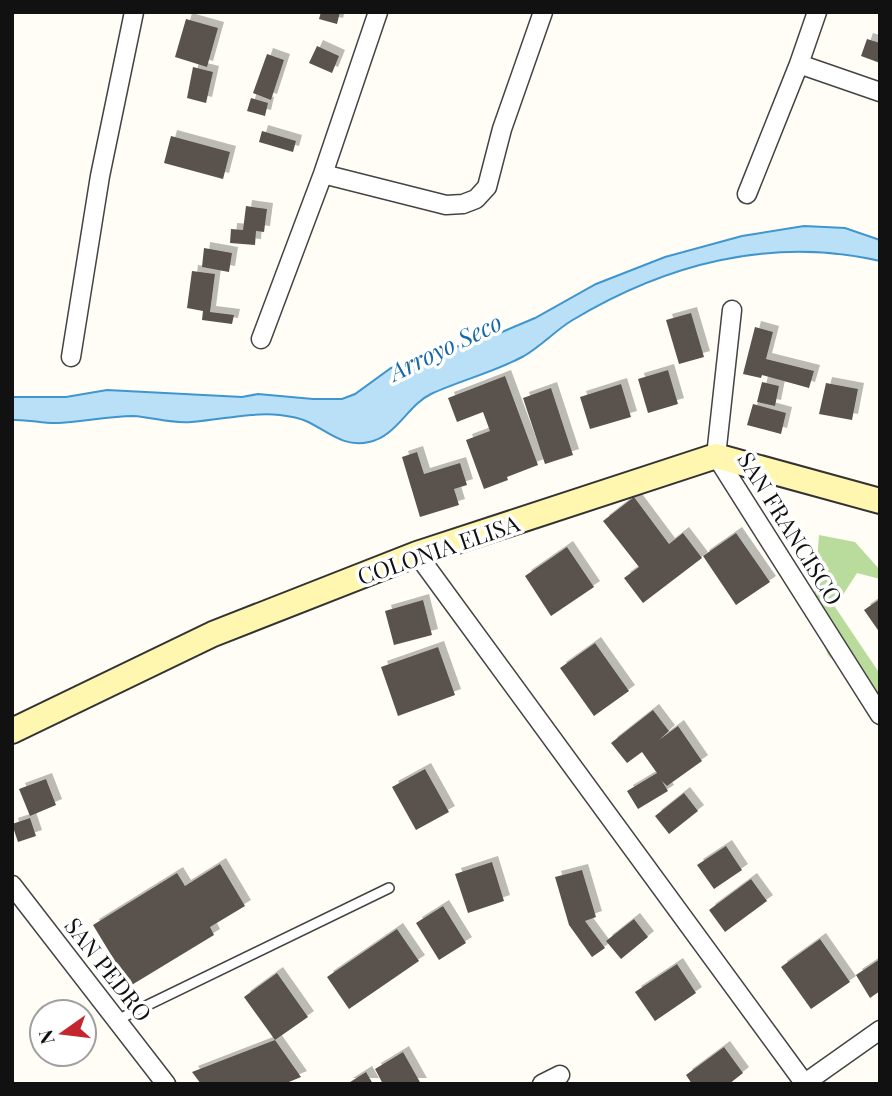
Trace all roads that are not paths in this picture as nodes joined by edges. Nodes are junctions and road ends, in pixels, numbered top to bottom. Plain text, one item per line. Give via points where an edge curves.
1 (134, 12) edge
2 (378, 12) edge
3 (543, 12) edge
4 (817, 12) edge
5 (799, 64) junction
6 (880, 92) edge
7 (323, 174) junction
8 (747, 194) dead end
9 (732, 310) dead end
10 (261, 339) dead end
11 (71, 357) dead end
12 (716, 456) junction
13 (880, 501) edge
14 (417, 554) junction
15 (880, 715) edge
16 (12, 731) edge
17 (12, 885) edge
18 (389, 888) dead end
19 (117, 1020) junction
20 (880, 1030) edge
21 (560, 1075) dead end
22 (805, 1083) edge
23 (166, 1084) edge
24 (542, 1084) edge

1 - 11 street via 100,176
2 - 7 street
3 - 7 street via 487,187 476,199 446,205
4 - 5 street
5 - 6 street
5 - 8 street
7 - 10 street
9 - 12 street, SAN FRANCISCO
12 - 13 street
12 - 14 street, COLONIA ELISA
12 - 15 street, SAN FRANCISCO
14 - 16 street, COLONIA ELISA via 213,634
14 - 22 street
17 - 19 street, SAN PEDRO
18 - 19 lane
19 - 23 street, SAN PEDRO
20 - 22 street
21 - 24 street

